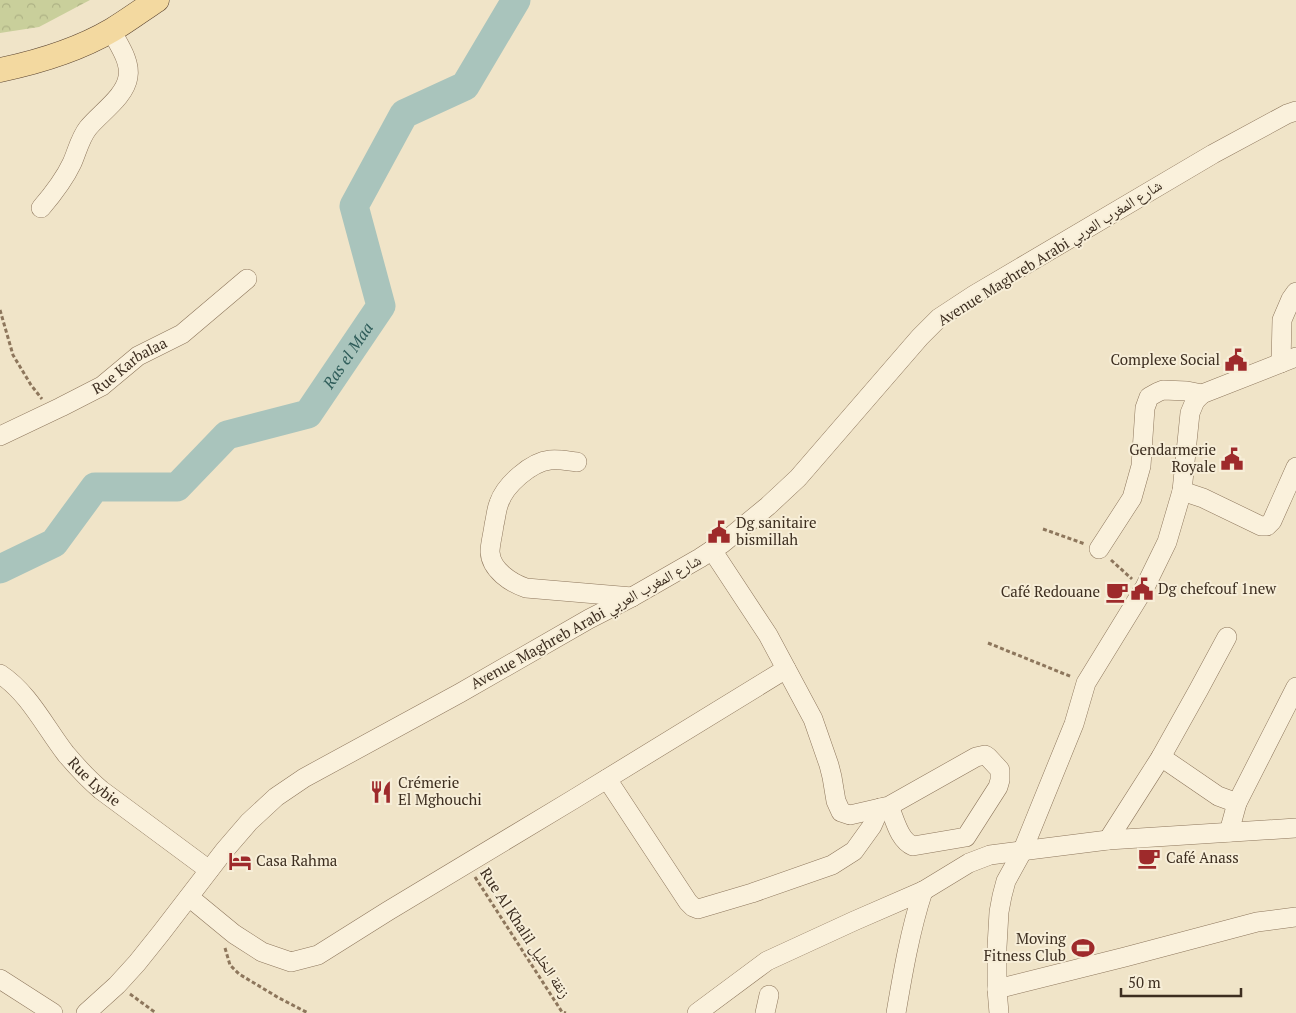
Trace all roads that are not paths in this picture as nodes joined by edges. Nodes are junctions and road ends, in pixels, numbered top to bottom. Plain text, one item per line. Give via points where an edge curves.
1 (157, 0) edge
2 (111, 30) junction
3 (0, 70) edge
4 (1296, 111) edge
5 (41, 208) dead end
6 (247, 279) dead end
7 (1296, 292) edge
8 (1289, 360) edge
9 (1202, 394) junction
10 (0, 436) edge
11 (577, 462) dead end
12 (1296, 467) edge
13 (1182, 492) junction
14 (1099, 549) road end
15 (712, 550) junction
16 (632, 597) junction
17 (1226, 637) dead end
18 (786, 669) junction
19 (0, 674) edge
20 (1296, 687) edge
21 (1161, 757) junction
22 (607, 779) junction
23 (1237, 803) junction
24 (884, 807) junction
25 (1296, 828) edge
26 (1229, 832) junction
27 (1108, 840) junction
28 (1022, 852) junction
29 (209, 870) junction
30 (923, 892) junction
31 (189, 897) junction
32 (1296, 917) edge
33 (0, 980) edge
34 (997, 989) junction
35 (53, 1013) edge
36 (86, 1013) edge
37 (697, 1013) edge
38 (896, 1013) edge
39 (999, 1013) edge

1 - 2 main road
2 - 3 main road via 51,57
2 - 5 street via 129,68 128,79 123,90 88,128 65,176
4 - 15 street, Avenue Maghreb Arabi شارع المغرب العربي via 1213,154 939,318 798,478
6 - 10 street, Rue Karbalaa via 182,334 138,356 102,386
7 - 8 street via 1282,320
8 - 9 street
9 - 13 street via 1190,413
9 - 14 street via 1163,390 1149,398 1145,408 1141,466 1132,498
11 - 16 street via 548,460 536,464 507,488 498,504 490,552 493,561 504,576 526,588
12 - 13 street via 1267,526
13 - 28 street via 1167,542 1145,587 1086,683 1074,724
15 - 16 street, Avenue Maghreb Arabi شارع المغرب العربي
15 - 18 street via 768,635
16 - 29 street, Avenue Maghreb Arabi شارع المغرب العربي via 276,796 249,822
17 - 21 street
18 - 22 street
18 - 24 street via 813,718 841,812 850,815
19 - 29 street, Rue Lybie via 27,700 88,779
20 - 23 street
21 - 23 street via 1218,796
21 - 27 street
22 - 24 street via 688,902 698,909 832,865 854,851
22 - 31 street via 318,955 291,962 262,952
23 - 26 street
24 - 24 street via 906,842 913,846 966,837 998,787 1000,770 985,755
25 - 26 street
26 - 27 street
27 - 28 street
28 - 30 street via 990,855 969,863
28 - 34 street via 1010,872 1002,896
29 - 31 street, Avenue Maghreb Arabi شارع المغرب العربي
30 - 37 street via 767,961
30 - 38 street
31 - 36 street, Avenue Maghreb Arabi شارع المغرب العربي via 117,985
32 - 34 street via 1257,922
33 - 35 street
34 - 39 street

